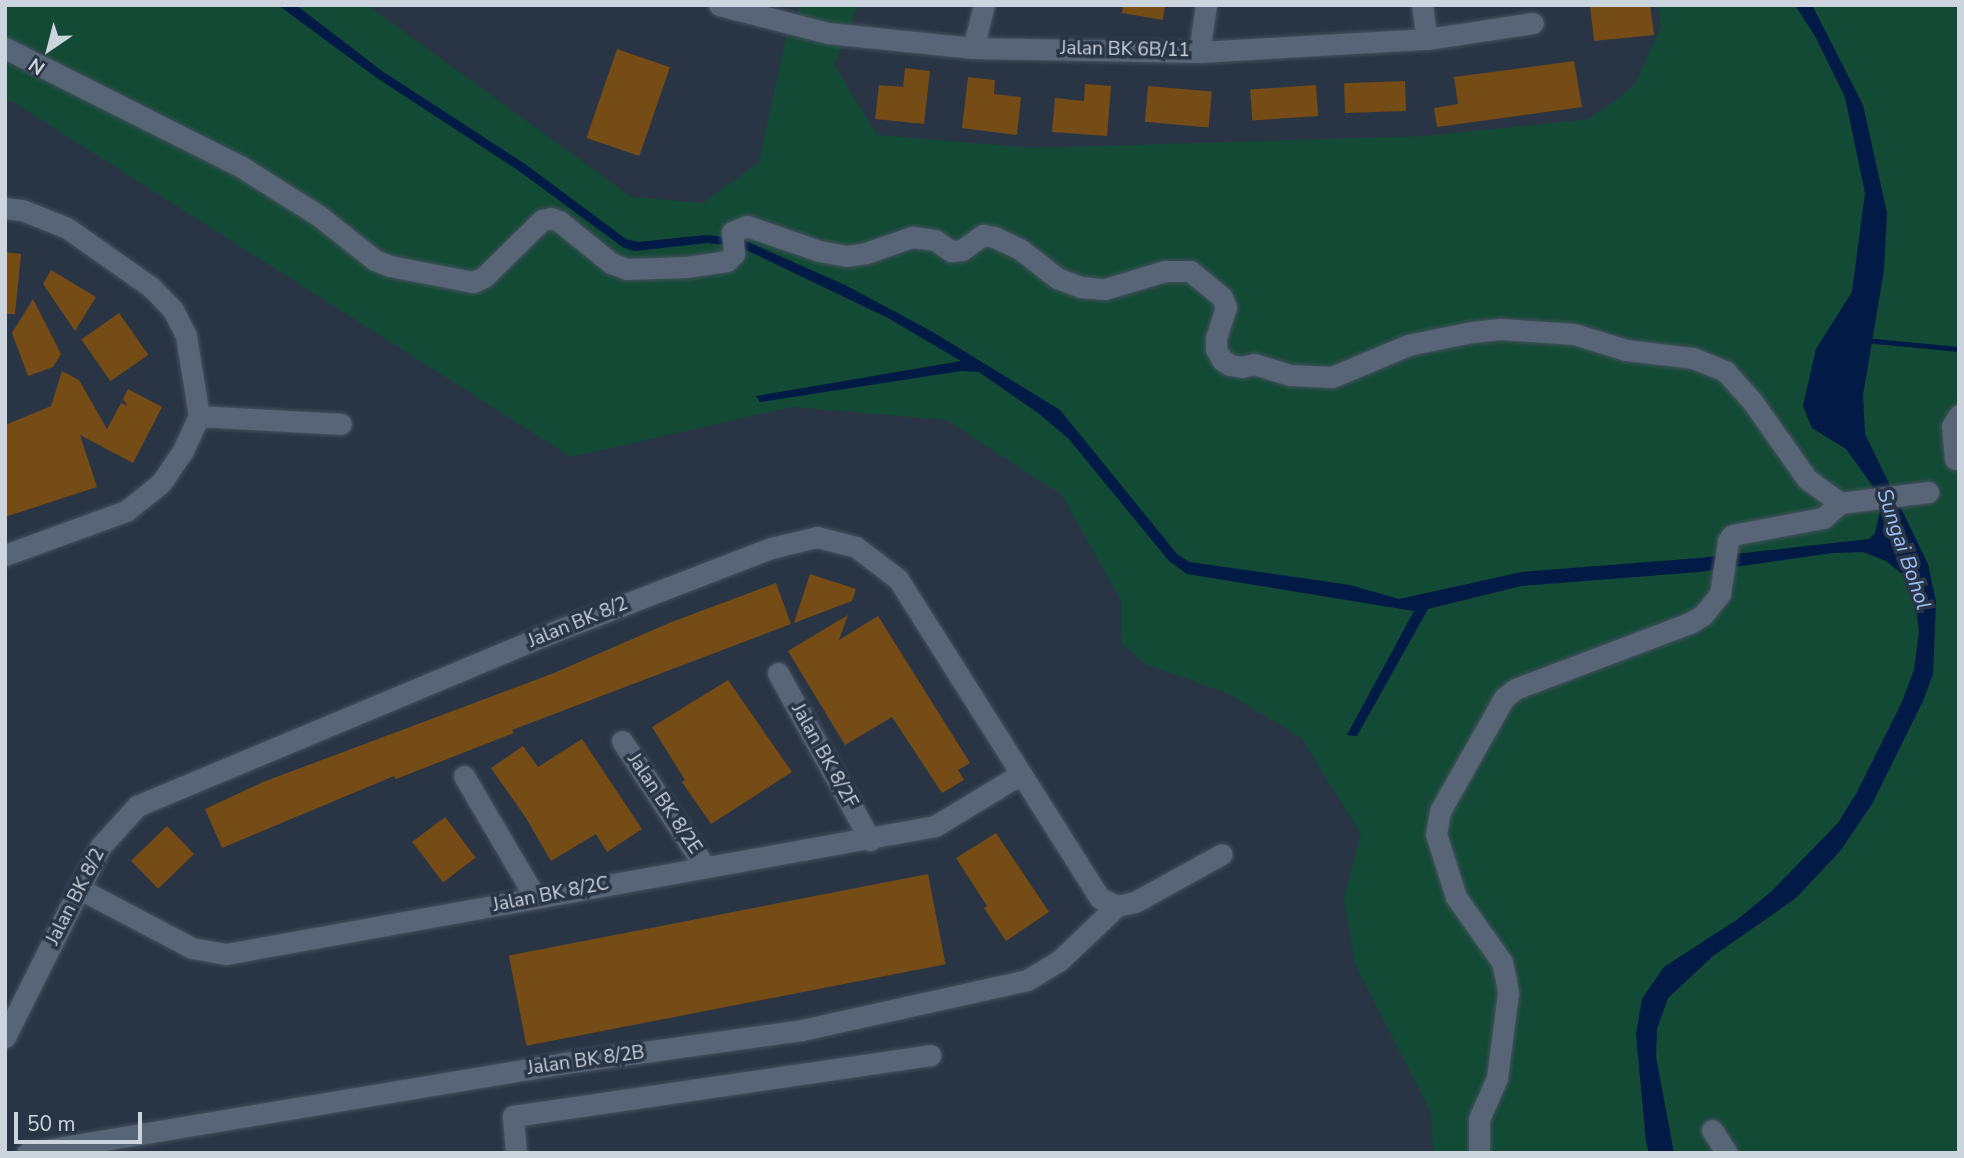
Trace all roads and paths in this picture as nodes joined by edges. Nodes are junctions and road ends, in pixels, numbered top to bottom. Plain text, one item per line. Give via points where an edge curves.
1 (719, 5) edge
2 (984, 5) edge
3 (1206, 5) edge
4 (1422, 5) edge
5 (1534, 23) dead end
6 (1427, 39) junction
7 (5, 48) edge
8 (973, 48) junction
9 (1199, 52) junction
10 (5, 208) edge
11 (1959, 415) edge
12 (199, 416) junction
13 (341, 424) dead end
14 (1955, 459) dead end
15 (1928, 492) dead end
16 (1846, 502) junction
17 (5, 555) edge
18 (778, 673) dead end
19 (622, 741) dead end
20 (1021, 774) junction
21 (464, 776) dead end
22 (870, 840) junction
23 (1222, 854) dead end
24 (705, 867) junction
25 (80, 889) junction
26 (535, 897) junction
27 (1117, 906) junction
28 (5, 1037) edge
29 (931, 1055) dead end
30 (1712, 1129) dead end
31 (27, 1153) edge
32 (516, 1153) edge
33 (1479, 1153) edge
34 (1727, 1153) edge

1 - 8 street, Jalan BK 6B/11 via 828,33
2 - 8 street
3 - 9 street
4 - 6 street
5 - 6 street, Jalan BK 6B/11
6 - 9 street, Jalan BK 6B/11
7 - 16 street via 240,166 390,266 473,282 484,277 542,220 551,218 611,263 627,269 727,261 734,254 732,232 747,226 847,256 912,237 935,240 951,251 962,250 983,236 994,237 1020,249 1057,278 1091,288 1121,286 1165,271 1191,271 1222,296 1226,307 1216,349 1230,365 1254,364 1290,375 1332,377 1408,345 1501,329 1574,334 1626,350 1693,358 1725,372 1752,401 1807,479
8 - 9 street, Jalan BK 6B/11
10 - 12 street via 67,228 151,287 173,310 186,336
11 - 14 street via 1952,426
12 - 13 street
12 - 17 street via 161,483 126,511
15 - 16 street
16 - 33 street via 1823,518 1732,535 1714,605 1690,623 1515,689 1504,698 1440,811 1436,834 1456,897 1502,962 1508,993 1497,1078 1479,1119
18 - 22 street, Jalan BK 8/2F
19 - 24 street, Jalan BK 8/2E
20 - 22 street, Jalan BK 8/2C via 935,826
20 - 25 street, Jalan BK 8/2 via 898,579 856,547 817,537 771,548 543,636 137,806 100,847
20 - 27 street, Jalan BK 8/2 via 1100,898
21 - 26 street
22 - 24 street, Jalan BK 8/2C
23 - 27 street via 1135,902
24 - 26 street, Jalan BK 8/2C
25 - 26 street, Jalan BK 8/2C via 192,948 226,954
25 - 28 street, Jalan BK 8/2
27 - 31 street, Jalan BK 8/2B via 1059,961 1027,980 802,1030 565,1063
29 - 32 street via 513,1116
30 - 34 street

